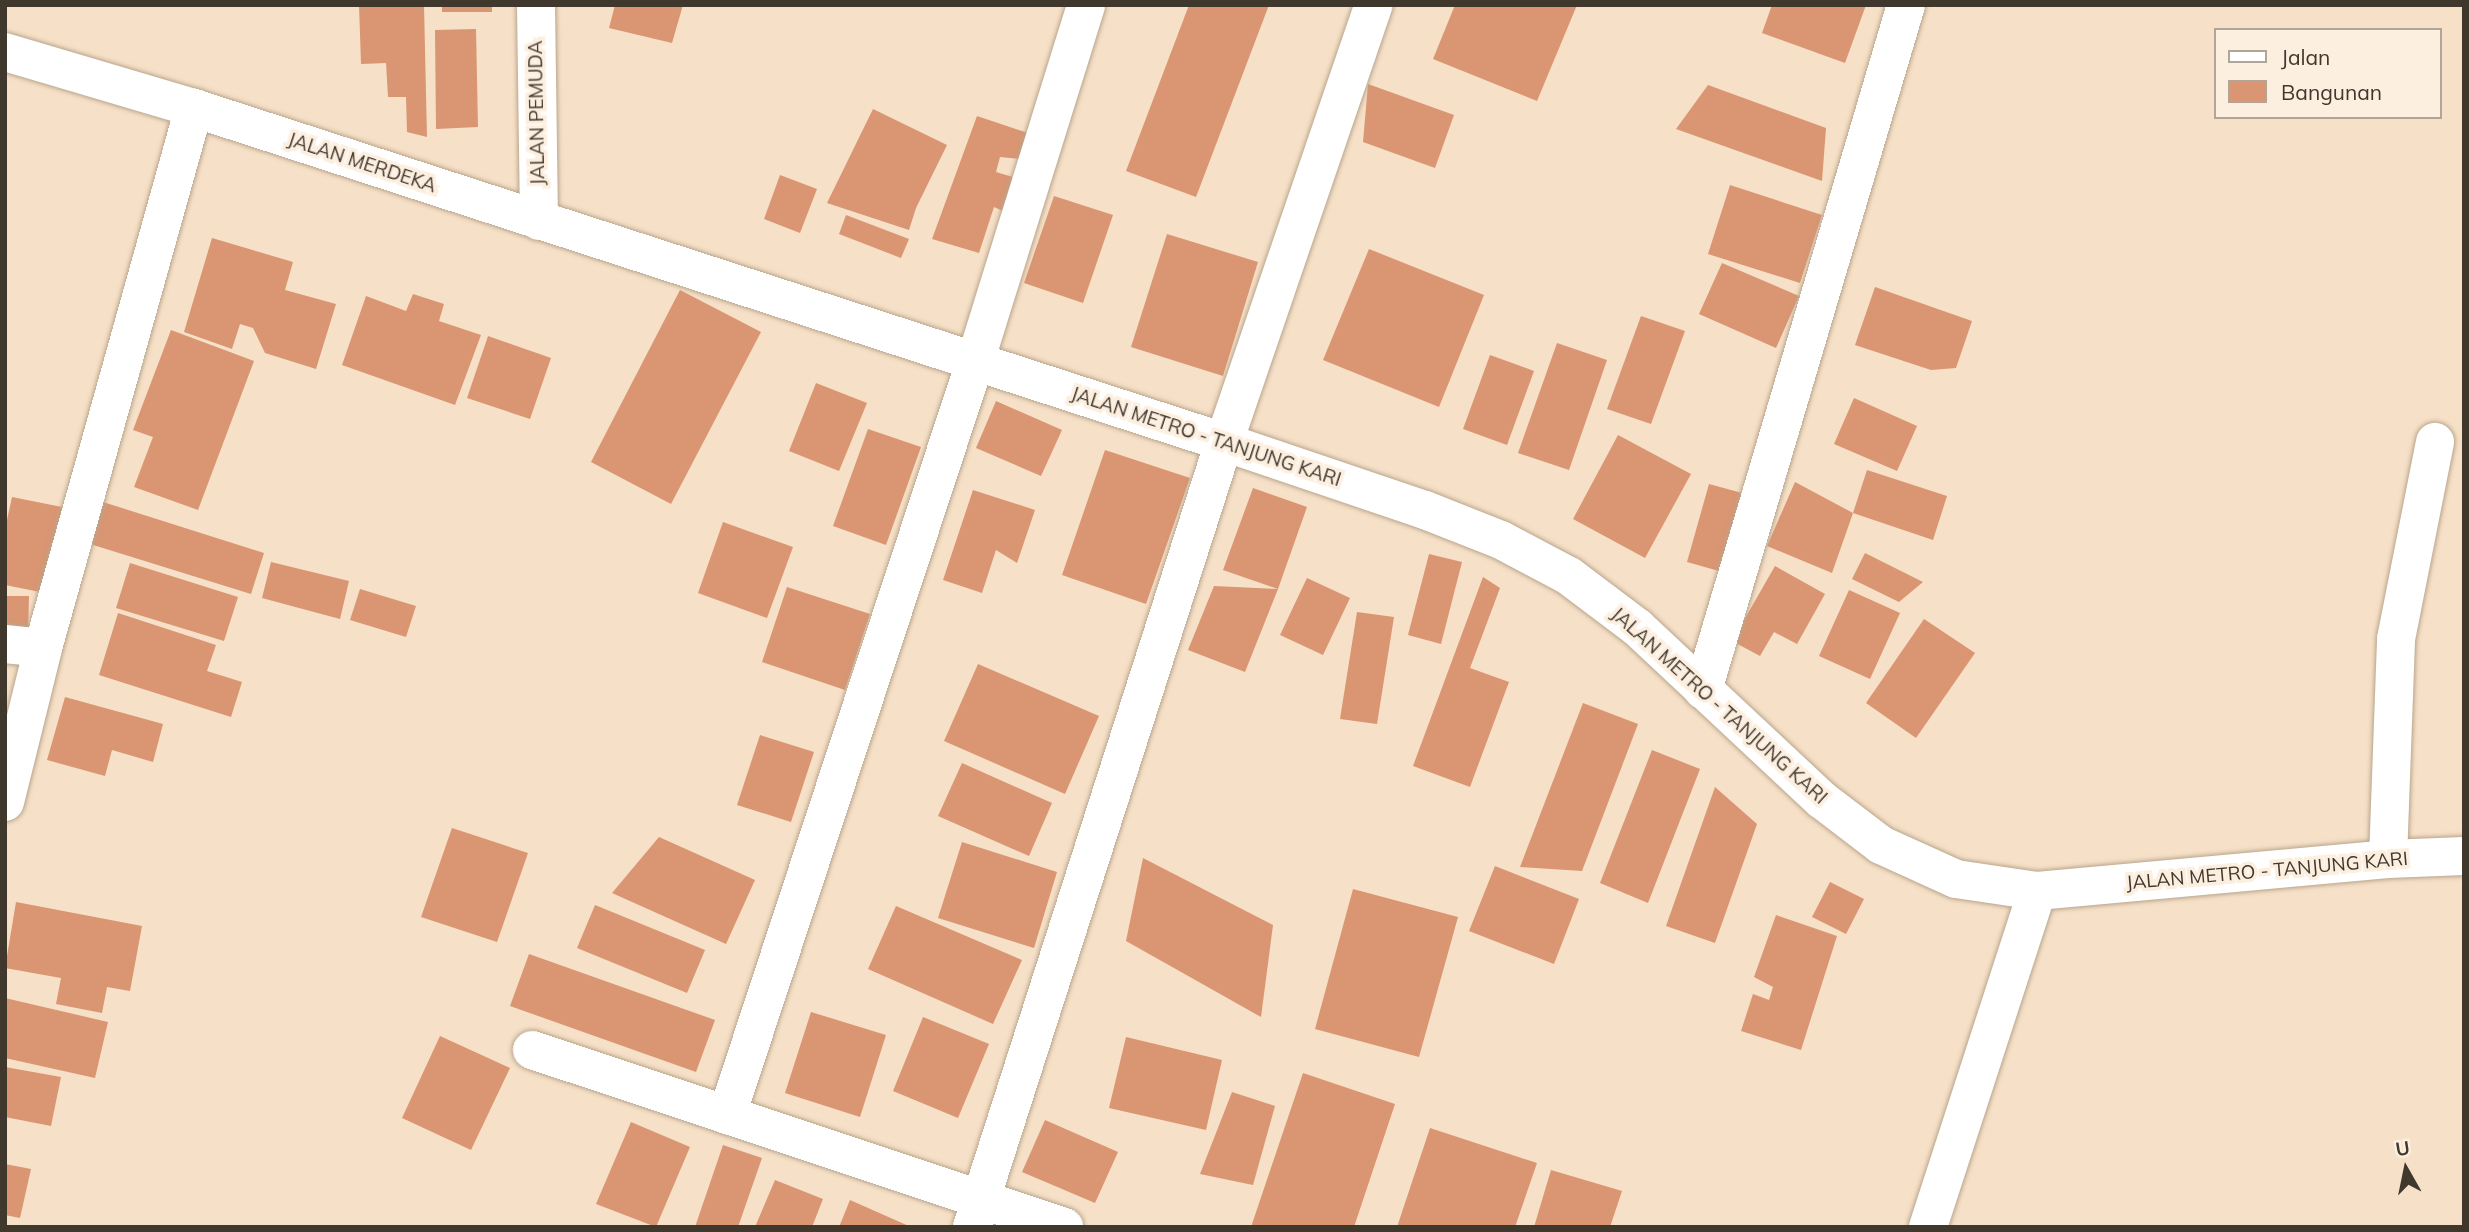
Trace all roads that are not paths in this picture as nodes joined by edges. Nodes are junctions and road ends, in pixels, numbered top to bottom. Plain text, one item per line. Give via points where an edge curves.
1 (536, 5) edge
2 (1086, 5) edge
3 (1374, 5) edge
4 (1906, 5) edge
5 (5, 52) edge
6 (194, 108) junction
7 (538, 221) junction
8 (719, 277) joint
9 (975, 362) junction
10 (1224, 442) junction
11 (2435, 442) dead end
12 (5, 644) edge
13 (43, 648) junction
14 (1703, 690) junction
15 (5, 802) edge
16 (2464, 856) edge
17 (2388, 859) junction
18 (2037, 891) junction
19 (532, 1050) dead end
20 (727, 1115) junction
21 (978, 1214) edge
22 (1064, 1227) edge
23 (1928, 1227) edge

1 - 7 street, JALAN PEMUDA
2 - 9 street
3 - 10 street
4 - 14 street
5 - 6 street, JALAN MERDEKA
6 - 7 street, JALAN MERDEKA
6 - 13 street
7 - 8 street, JALAN MERDEKA
8 - 9 street, JALAN METRO - TANJUNG KARI
9 - 10 street, JALAN METRO - TANJUNG KARI
9 - 20 street
10 - 14 street, JALAN METRO - TANJUNG KARI via 1501,540 1569,576 1638,628
10 - 21 street
11 - 17 street via 2396,639
12 - 13 street
13 - 15 street
14 - 18 street, JALAN METRO - TANJUNG KARI via 1822,800 1881,845 1956,879
16 - 17 street, JALAN METRO - TANJUNG KARI
17 - 18 street, JALAN METRO - TANJUNG KARI
18 - 23 street
19 - 20 street
20 - 21 street
21 - 22 street

